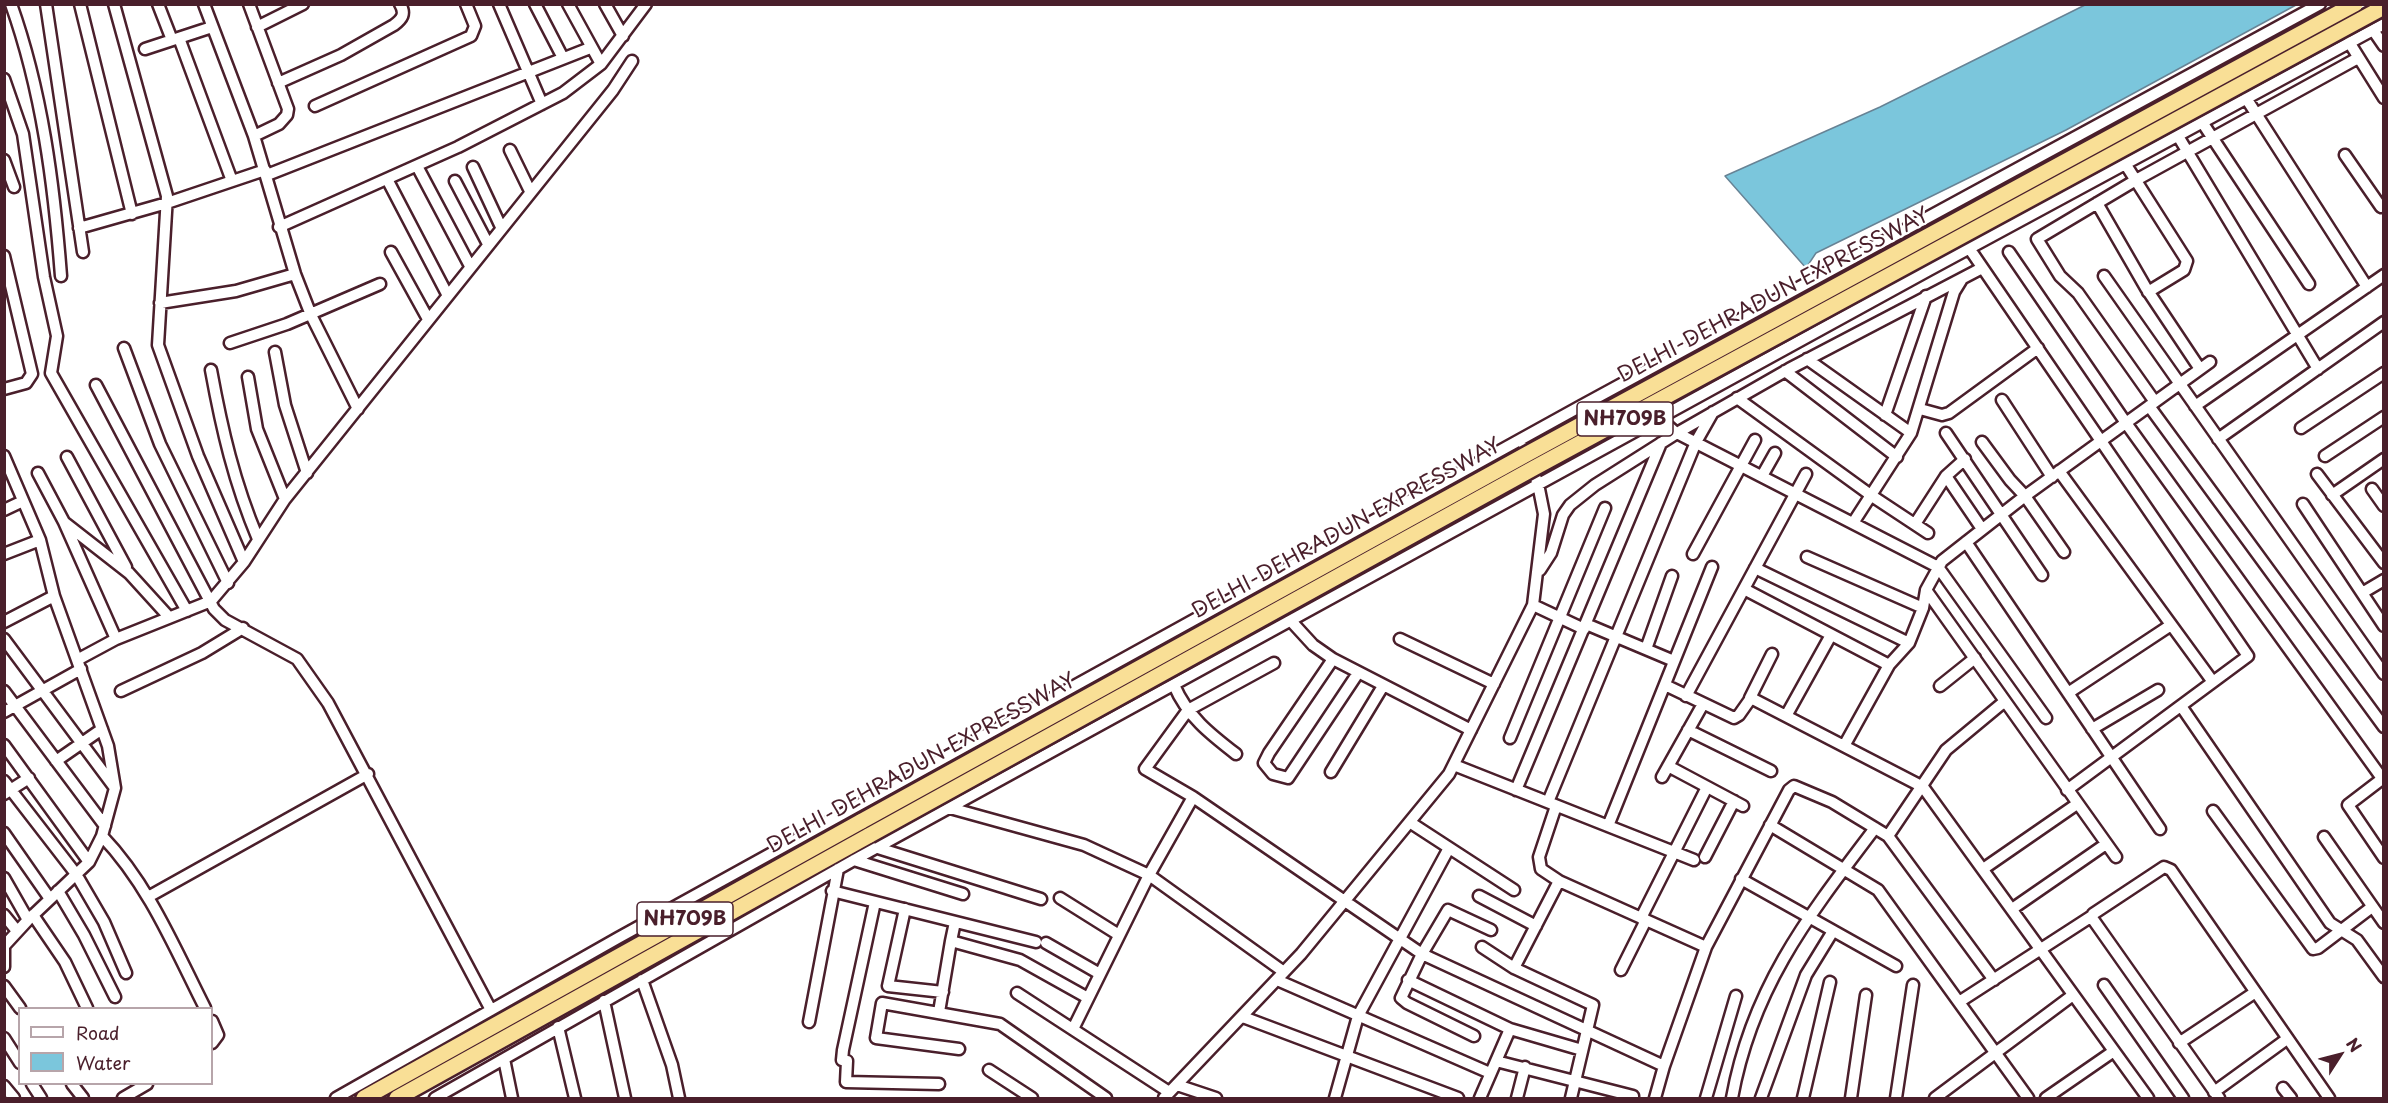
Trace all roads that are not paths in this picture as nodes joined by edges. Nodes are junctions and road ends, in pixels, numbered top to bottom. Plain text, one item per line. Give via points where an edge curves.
1 (11, 4) edge
2 (46, 4) edge
3 (80, 4) edge
4 (114, 4) edge
5 (158, 4) edge
6 (204, 4) edge
7 (249, 4) edge
8 (303, 4) edge
9 (400, 4) edge
10 (466, 4) edge
11 (499, 4) edge
12 (535, 4) edge
13 (568, 4) edge
14 (605, 4) edge
15 (646, 4) edge
16 (2320, 4) edge
17 (2355, 4) edge
18 (2384, 7) edge
19 (2384, 24) edge
20 (212, 27) junction
21 (257, 27) junction
22 (623, 36) junction
23 (175, 39) junction
24 (2379, 39) edge
25 (590, 48) junction
26 (145, 49) dead end
27 (2354, 51) junction
28 (563, 58) junction
29 (632, 61) dead end
30 (601, 64) junction
31 (530, 70) junction
32 (4, 79) edge
33 (278, 83) junction
34 (2384, 98) edge
35 (542, 104) junction
36 (315, 106) dead end
37 (2251, 107) junction
38 (2207, 131) junction
39 (254, 136) junction
40 (2184, 145) junction
41 (510, 150) dead end
42 (2345, 155) dead end
43 (4, 160) edge
44 (417, 166) junction
45 (473, 167) dead end
46 (266, 172) junction
47 (2131, 173) junction
48 (387, 179) junction
49 (232, 181) junction
50 (455, 181) dead end
51 (14, 187) dead end
52 (530, 191) junction
53 (167, 203) junction
54 (2097, 203) junction
55 (2383, 208) edge
56 (2066, 210) junction
57 (132, 214) junction
58 (279, 227) junction
59 (501, 227) junction
60 (79, 228) junction
61 (488, 243) junction
62 (83, 252) dead end
63 (391, 252) dead end
64 (2009, 252) dead end
65 (4, 256) edge
66 (1976, 259) junction
67 (470, 266) junction
68 (295, 274) junction
69 (2384, 275) edge
70 (61, 276) dead end
71 (2104, 276) dead end
72 (1963, 279) junction
73 (7, 284) edge
74 (380, 284) dead end
75 (2309, 284) dead end
76 (2367, 287) junction
77 (2148, 292) junction
78 (447, 294) junction
79 (1926, 296) junction
80 (160, 303) junction
81 (311, 315) junction
82 (428, 319) junction
83 (2384, 322) edge
84 (2298, 335) junction
85 (230, 343) dead end
86 (124, 348) dead end
87 (2038, 348) junction
88 (275, 352) dead end
89 (1807, 359) junction
90 (2210, 362) dead end
91 (2200, 369) junction
92 (2318, 369) junction
93 (211, 370) dead end
94 (1785, 371) junction
95 (2384, 373) edge
96 (248, 377) dead end
97 (2180, 384) junction
98 (96, 385) dead end
99 (4, 389) edge
100 (1737, 398) junction
101 (2002, 400) dead end
102 (2152, 404) junction
103 (2195, 406) junction
104 (1920, 408) junction
105 (358, 410) junction
106 (1713, 412) junction
107 (1885, 415) junction
108 (2384, 417) edge
109 (2126, 423) junction
110 (1669, 427) junction
111 (2301, 428) dead end
112 (1911, 433) junction
113 (1946, 433) dead end
114 (2218, 439) junction
115 (1520, 440) junction
116 (1755, 440) dead end
117 (2102, 441) junction
118 (1696, 442) junction
119 (1982, 442) dead end
120 (1661, 443) junction
121 (1775, 453) dead end
122 (4, 456) edge
123 (2325, 456) dead end
124 (1897, 457) junction
125 (66, 458) dead end
126 (1965, 459) junction
127 (2384, 459) edge
128 (1741, 465) junction
129 (38, 473) dead end
130 (307, 473) junction
131 (1806, 474) dead end
132 (2056, 474) junction
133 (2317, 474) dead end
134 (1762, 476) junction
135 (1946, 476) junction
136 (1538, 484) junction
137 (2372, 489) dead end
138 (1796, 493) junction
139 (2332, 495) junction
140 (1872, 496) junction
141 (2025, 496) junction
142 (285, 499) junction
143 (23, 501) junction
144 (2303, 504) dead end
145 (2384, 506) edge
146 (1605, 508) dead end
147 (4, 510) edge
148 (2001, 514) junction
149 (64, 522) junction
150 (1853, 523) junction
151 (1915, 524) junction
152 (1982, 529) junction
153 (1928, 533) dead end
154 (258, 539) junction
155 (40, 540) junction
156 (1966, 542) junction
157 (2064, 552) dead end
158 (4, 554) edge
159 (1694, 554) dead end
160 (1807, 557) dead end
161 (244, 562) junction
162 (2384, 563) edge
163 (1712, 567) dead end
164 (1938, 567) junction
165 (1755, 568) junction
166 (129, 573) junction
167 (1538, 573) junction
168 (2042, 575) dead end
169 (1672, 576) dead end
170 (2384, 580) edge
171 (228, 583) junction
172 (1744, 589) junction
173 (1926, 590) junction
174 (2362, 593) junction
175 (54, 596) junction
176 (211, 601) junction
177 (1533, 605) junction
178 (1923, 608) junction
179 (187, 611) junction
180 (169, 617) junction
181 (1560, 619) junction
182 (4, 622) edge
183 (1293, 624) junction
184 (2171, 625) junction
185 (1585, 626) junction
186 (2384, 626) edge
187 (243, 628) junction
188 (1831, 634) junction
189 (1616, 636) junction
190 (4, 639) edge
191 (116, 639) junction
192 (1400, 639) dead end
193 (1909, 643) junction
194 (1646, 649) junction
195 (1772, 654) dead end
196 (1976, 658) junction
197 (1333, 659) junction
198 (1674, 661) junction
199 (1274, 663) dead end
200 (79, 664) junction
201 (1889, 665) junction
202 (1358, 673) junction
203 (2384, 674) edge
204 (2213, 682) junction
205 (1494, 684) junction
206 (1665, 685) junction
207 (1174, 686) junction
208 (1383, 686) junction
209 (1940, 686) dead end
210 (43, 690) junction
211 (2158, 690) dead end
212 (4, 691) edge
213 (121, 691) dead end
214 (2068, 693) junction
215 (1686, 696) junction
216 (1750, 698) junction
217 (2005, 701) junction
218 (1703, 704) junction
219 (15, 706) junction
220 (1184, 706) junction
221 (2181, 706) junction
222 (4, 712) edge
223 (2379, 712) edge
224 (1786, 716) junction
225 (2046, 718) dead end
226 (2384, 727) edge
227 (102, 729) junction
228 (2092, 729) junction
229 (1471, 730) junction
230 (1688, 730) junction
231 (1510, 738) dead end
232 (82, 743) junction
233 (4, 745) edge
234 (1844, 746) junction
235 (1236, 754) dead end
236 (2112, 757) junction
237 (56, 761) junction
238 (1454, 765) junction
239 (1668, 766) junction
240 (1772, 771) dead end
241 (1331, 772) dead end
242 (368, 774) junction
243 (1662, 777) dead end
244 (29, 778) junction
245 (2383, 780) edge
246 (1707, 787) junction
247 (1923, 787) junction
248 (7, 788) edge
249 (115, 788) junction
250 (1516, 790) junction
251 (2067, 790) junction
252 (1193, 796) junction
253 (1552, 804) junction
254 (2077, 804) junction
255 (950, 808) junction
256 (2212, 812) dead end
257 (1411, 823) junction
258 (1770, 825) junction
259 (1608, 826) junction
260 (1875, 828) junction
261 (2160, 829) dead end
262 (104, 831) junction
263 (4, 833) edge
264 (1888, 836) junction
265 (2324, 837) dead end
266 (874, 842) junction
267 (2106, 844) junction
268 (1449, 848) junction
269 (1672, 852) junction
270 (2116, 857) dead end
271 (2384, 858) edge
272 (854, 860) junction
273 (89, 862) junction
274 (1844, 867) junction
275 (1983, 869) junction
276 (838, 870) junction
277 (76, 874) junction
278 (1149, 875) junction
279 (4, 878) edge
280 (1741, 879) junction
281 (1559, 881) junction
282 (1514, 890) dead end
283 (832, 891) junction
284 (963, 894) dead end
285 (54, 895) junction
286 (1479, 896) dead end
287 (148, 897) junction
288 (1060, 898) dead end
289 (1041, 899) dead end
290 (874, 902) junction
291 (1346, 902) junction
292 (2372, 907) junction
293 (904, 909) junction
294 (2012, 909) junction
295 (4, 915) edge
296 (2092, 916) junction
297 (30, 917) junction
298 (1808, 917) junction
299 (1644, 919) junction
300 (955, 922) junction
301 (2384, 923) edge
302 (1536, 926) junction
303 (1491, 930) dead end
304 (17, 931) junction
305 (1833, 931) junction
306 (2342, 931) junction
307 (1119, 935) junction
308 (1400, 939) junction
309 (951, 941) junction
310 (4, 947) edge
311 (1482, 947) dead end
312 (1706, 947) junction
313 (2040, 950) junction
314 (1422, 954) junction
315 (1896, 966) dead end
316 (4, 967) edge
317 (1514, 968) junction
318 (1621, 970) dead end
319 (126, 974) dead end
320 (1100, 974) junction
321 (1281, 976) junction
322 (2384, 977) edge
323 (642, 980) junction
324 (1408, 980) junction
325 (1994, 980) junction
326 (556, 982) junction
327 (1830, 982) dead end
328 (1913, 985) dead end
329 (2104, 985) dead end
330 (4, 986) edge
331 (943, 992) junction
332 (1017, 993) dead end
333 (2254, 993) junction
334 (1866, 995) dead end
335 (2073, 995) junction
336 (1736, 996) dead end
337 (115, 997) dead end
338 (1088, 998) junction
339 (604, 1001) junction
340 (1959, 1002) junction
341 (489, 1006) junction
342 (19, 1007) edge
343 (87, 1007) edge
344 (204, 1007) edge
345 (939, 1012) junction
346 (1358, 1016) junction
347 (1243, 1017) junction
348 (809, 1022) dead end
349 (213, 1023) edge
350 (558, 1027) junction
351 (1072, 1029) junction
352 (1510, 1029) junction
353 (1588, 1031) junction
354 (1474, 1036) dead end
355 (4, 1038) edge
356 (2287, 1039) junction
357 (213, 1042) edge
358 (2179, 1043) junction
359 (959, 1049) dead end
360 (1582, 1050) junction
361 (2114, 1051) junction
362 (1995, 1053) junction
363 (1348, 1054) junction
364 (504, 1059) junction
365 (18, 1060) edge
366 (1496, 1061) junction
367 (1664, 1066) junction
368 (1525, 1067) junction
369 (989, 1070) dead end
370 (1490, 1072) junction
371 (1575, 1080) junction
372 (939, 1084) dead end
373 (33, 1085) edge
374 (73, 1085) edge
375 (144, 1085) edge
376 (4, 1086) edge
377 (2283, 1088) dead end
378 (1170, 1092) edge
379 (448, 1095) edge
380 (1619, 1095) edge
381 (2217, 1095) edge
382 (1633, 1096) dead end
383 (1898, 1096) edge
384 (14, 1098) edge
385 (41, 1098) edge
386 (83, 1098) edge
387 (123, 1098) edge
388 (336, 1098) edge
389 (364, 1098) edge
390 (397, 1098) edge
391 (435, 1098) edge
392 (512, 1098) edge
393 (575, 1098) edge
394 (625, 1098) edge
395 (679, 1098) edge
396 (1032, 1098) edge
397 (1106, 1098) edge
398 (1216, 1098) edge
399 (1335, 1098) edge
400 (1458, 1098) edge
401 (1480, 1098) edge
402 (1517, 1098) edge
403 (1571, 1098) edge
404 (1655, 1098) edge
405 (1706, 1098) edge
406 (1732, 1098) edge
407 (1761, 1098) edge
408 (1803, 1098) edge
409 (1851, 1098) edge
410 (1935, 1098) edge
411 (2028, 1098) edge
412 (2046, 1098) edge
413 (2148, 1098) edge
414 (2183, 1098) edge
415 (2290, 1098) edge
416 (2329, 1098) edge

1 - 70 street via 28,56 42,123
2 - 60 street
3 - 57 street
4 - 53 street
5 - 23 street
6 - 20 street
7 - 21 street
8 - 21 street
9 - 33 street via 402,20 342,55
10 - 36 street via 475,26 471,36
11 - 31 street
12 - 28 street
13 - 25 street
14 - 22 street
15 - 22 street
16 - 115 street
17 - 326 highway, DELHI-DEHRADUN EXPRESSWAY / NH709B, bridge via 862,821
18 - 266 highway, DELHI-DEHRADUN EXPRESSWAY / NH709B, bridge via 1534,468
19 - 24 street
20 - 23 street
20 - 39 street
21 - 33 street
22 - 30 street
23 - 26 street
23 - 49 street
24 - 27 street
25 - 28 street
25 - 30 street
27 - 34 street
27 - 37 street
27 - 37 street
28 - 31 street
29 - 52 street
30 - 35 street
31 - 35 street
31 - 46 street
32 - 179 street via 23,134 44,277 57,336 51,373
33 - 39 street via 287,115 279,124
35 - 44 street
37 - 38 street
37 - 38 street
37 - 76 street
38 - 40 street
38 - 40 street
38 - 75 street
39 - 46 street
40 - 47 street
40 - 47 street
40 - 84 street
41 - 52 street
42 - 55 street
43 - 51 street
44 - 48 street
44 - 67 street
45 - 59 street
46 - 49 street
46 - 58 street
47 - 54 street
47 - 56 street
47 - 77 street via 2187,261 2184,270
48 - 58 street
48 - 78 street
49 - 53 street
50 - 61 street
52 - 59 street
53 - 57 street
53 - 80 street
54 - 56 street
54 - 77 street
56 - 66 street
56 - 102 street via 2037,239
57 - 60 street
58 - 68 street
59 - 61 street
60 - 62 street
61 - 67 street
63 - 82 street
64 - 109 street
65 - 73 street
66 - 72 street
66 - 87 street
66 - 110 street
67 - 78 street
68 - 80 street via 236,291
68 - 81 street
69 - 76 street
71 - 97 street
72 - 79 street
72 - 104 street via 1954,292
73 - 99 street via 32,378
74 - 81 street
76 - 84 street
77 - 91 street
78 - 82 street
79 - 89 street
79 - 107 street
80 - 161 street via 161,355 198,456
81 - 85 street
81 - 105 street
82 - 105 street
83 - 92 street
84 - 92 street
84 - 103 street
86 - 171 street via 160,444
87 - 104 street via 1949,413 1942,415
87 - 117 street
88 - 130 street via 285,405
89 - 94 street
89 - 107 street
90 - 91 street
91 - 97 street
92 - 114 street
93 - 154 street via 238,491
94 - 100 street
94 - 124 street
95 - 111 street
96 - 142 street via 257,429
97 - 102 street
97 - 103 street
98 - 176 street
100 - 106 street
100 - 140 street
101 - 132 street
102 - 109 street
102 - 223 street
103 - 114 street
104 - 112 street
105 - 130 street
106 - 110 street
106 - 118 street
107 - 112 street
108 - 123 street
109 - 117 street
109 - 245 street
110 - 118 street
110 - 120 street
110 - 136 street
112 - 124 street
113 - 126 street
114 - 203 street
115 - 136 street
115 - 326 street
116 - 128 street
117 - 132 street
117 - 204 street via 2248,656
118 - 128 street
118 - 189 street
119 - 141 street
120 - 167 street via 1594,485 1570,505 1551,553
120 - 185 street
121 - 134 street
122 - 143 street
124 - 140 street
125 - 166 street
126 - 135 street
126 - 148 street
127 - 139 street
128 - 134 street
128 - 159 street
129 - 149 street
130 - 142 street
131 - 138 street
132 - 141 street
132 - 184 street
133 - 139 street
134 - 138 street
135 - 151 street
135 - 152 street
136 - 167 street via 1544,514
136 - 183 street
137 - 145 street
138 - 150 street
138 - 165 street
139 - 162 street
140 - 150 street
140 - 151 street
141 - 148 street
141 - 157 street
142 - 154 street
143 - 147 street
143 - 155 street
144 - 174 street
146 - 181 street
148 - 152 street
148 - 168 street
149 - 166 street
149 - 191 street
150 - 164 street
151 - 153 street
152 - 156 street
154 - 161 street
155 - 158 street
155 - 175 street
156 - 164 street
156 - 214 street
160 - 178 street
161 - 171 street
163 - 198 street
164 - 173 street
164 - 225 street
165 - 172 street
165 - 193 street
166 - 180 street
167 - 177 street
169 - 194 street
170 - 174 street
171 - 176 street
172 - 188 street
172 - 215 street
173 - 178 street
173 - 196 street
174 - 186 street
175 - 182 street
175 - 200 street
176 - 179 street
176 - 187 street via 225,620
177 - 181 street
177 - 205 street
178 - 193 street
179 - 180 street
180 - 191 street
181 - 185 street
181 - 231 street
183 - 197 street
183 - 207 street
184 - 204 street
184 - 214 street
185 - 189 street
185 - 250 street
187 - 213 street via 202,653
187 - 242 street via 297,659 328,703
188 - 201 street
188 - 224 street
189 - 194 street
189 - 253 street
190 - 210 street
191 - 200 street
192 - 205 street
193 - 201 street
194 - 198 street
195 - 216 street
196 - 209 street
196 - 217 street
197 - 202 street
197 - 202 street via 1264,763 1278,777 1288,778
198 - 206 street
199 - 220 street
200 - 210 street
200 - 227 street
201 - 234 street
202 - 208 street
204 - 221 street
205 - 229 street
206 - 215 street
206 - 259 street
207 - 220 street
207 - 255 street
208 - 229 street
208 - 241 street
210 - 219 street
210 - 232 street
211 - 228 street
212 - 219 street
214 - 228 street
215 - 218 street
216 - 218 street via 1736,718
216 - 224 street
217 - 247 street via 1946,750
217 - 251 street
218 - 230 street
219 - 222 street
219 - 237 street
220 - 235 street
220 - 252 street via 1144,769
221 - 236 street
221 - 306 street via 2330,923
223 - 226 street
224 - 234 street
227 - 232 street
227 - 249 street via 114,765
228 - 236 street
229 - 238 street
230 - 239 street
230 - 240 street
232 - 237 street
232 - 249 street
233 - 244 street
234 - 247 street
236 - 251 street
236 - 261 street
237 - 262 street
238 - 250 street
238 - 257 street
239 - 243 street
239 - 246 street
242 - 287 street
242 - 341 street
244 - 248 street
244 - 273 street
245 - 271 street via 2348,805
246 - 269 street
246 - 269 street via 1739,804 1699,859
247 - 264 street
247 - 275 street
248 - 277 street
249 - 262 street
250 - 253 street
251 - 254 street
252 - 278 street
252 - 291 street
253 - 259 street
253 - 281 street via 1539,864
254 - 267 street
254 - 275 street
255 - 266 street
255 - 278 street via 1084,845
256 - 306 street via 2310,946 2316,949
257 - 268 street
257 - 291 street
258 - 260 street via 1794,786 1822,797
258 - 274 street
258 - 280 street
259 - 269 street
260 - 264 street
260 - 274 street
262 - 273 street
262 - 287 street
263 - 285 street
264 - 325 street
265 - 292 street
266 - 272 street
266 - 289 street
266 - 390 highway, DELHI-DEHRADUN EXPRESSWAY / NH709B
267 - 270 street
267 - 294 street
268 - 282 street
268 - 308 street
269 - 299 street
272 - 276 street
272 - 284 street
273 - 277 street
274 - 298 street
274 - 340 street via 1878,890
275 - 294 street
276 - 283 street
276 - 323 street
277 - 285 street
277 - 319 street via 104,922
278 - 307 street
278 - 321 street
279 - 297 street
280 - 298 street
280 - 312 street
281 - 299 street
281 - 302 street
283 - 290 street
283 - 348 street
285 - 297 street
285 - 337 street via 84,935
286 - 302 street
287 - 344 street
288 - 307 street
290 - 293 street
290 - 372 street via 843,1050 842,1060 848,1061 846,1082
291 - 308 street
291 - 321 street
292 - 301 street
292 - 306 street
293 - 300 street
293 - 331 street via 888,986
294 - 313 street
295 - 304 street
296 - 313 street
296 - 333 street via 2168,867
296 - 358 street
297 - 304 street
297 - 343 street via 65,962
298 - 305 street
298 - 406 street via 1772,976 1742,1055
299 - 312 street
299 - 318 street
300 - 309 street
300 - 320 street via 1041,942
302 - 317 street
303 - 314 street via 1449,909
304 - 310 street
305 - 315 street
305 - 407 street via 1806,975
306 - 322 street via 2357,940
307 - 320 street
308 - 314 street
308 - 346 street
309 - 331 street
309 - 338 street via 1020,960
310 - 316 street
311 - 317 street
312 - 367 street
313 - 325 street
313 - 335 street
314 - 324 street
314 - 353 street
317 - 353 street via 1591,1002 1594,1010
320 - 338 street
321 - 346 street
321 - 347 street
323 - 339 street
323 - 395 street via 672,1065
324 - 352 street
324 - 354 street via 1402,1000
325 - 340 street
326 - 341 street
326 - 389 highway, DELHI-DEHRADUN EXPRESSWAY / NH709B via 508,1018
327 - 408 street
328 - 383 street
329 - 414 street
330 - 342 street
331 - 345 street
332 - 351 street
333 - 356 street
333 - 358 street
334 - 409 street
335 - 361 street
335 - 362 street
336 - 405 street
338 - 351 street
339 - 350 street
339 - 394 street
340 - 362 street
341 - 388 street
345 - 359 street via 882,1003 876,1038
345 - 397 street via 1000,1024
346 - 363 street
346 - 370 street
347 - 363 street
347 - 378 street
349 - 357 street via 218,1035
350 - 364 street
350 - 393 street
351 - 378 street
352 - 360 street
352 - 366 street
353 - 360 street
353 - 367 street
355 - 365 street
356 - 381 street
356 - 416 street
358 - 381 street
360 - 371 street
361 - 412 street
361 - 413 street
362 - 410 street
362 - 411 street
363 - 399 street
363 - 400 street
364 - 379 street
364 - 392 street
366 - 368 street
366 - 370 street
367 - 404 street
368 - 371 street
368 - 402 street
369 - 396 street
370 - 401 street
371 - 380 street
371 - 403 street
373 - 385 street
374 - 386 street
375 - 387 street
376 - 384 street
377 - 415 street
378 - 398 street
379 - 391 street
380 - 382 street

